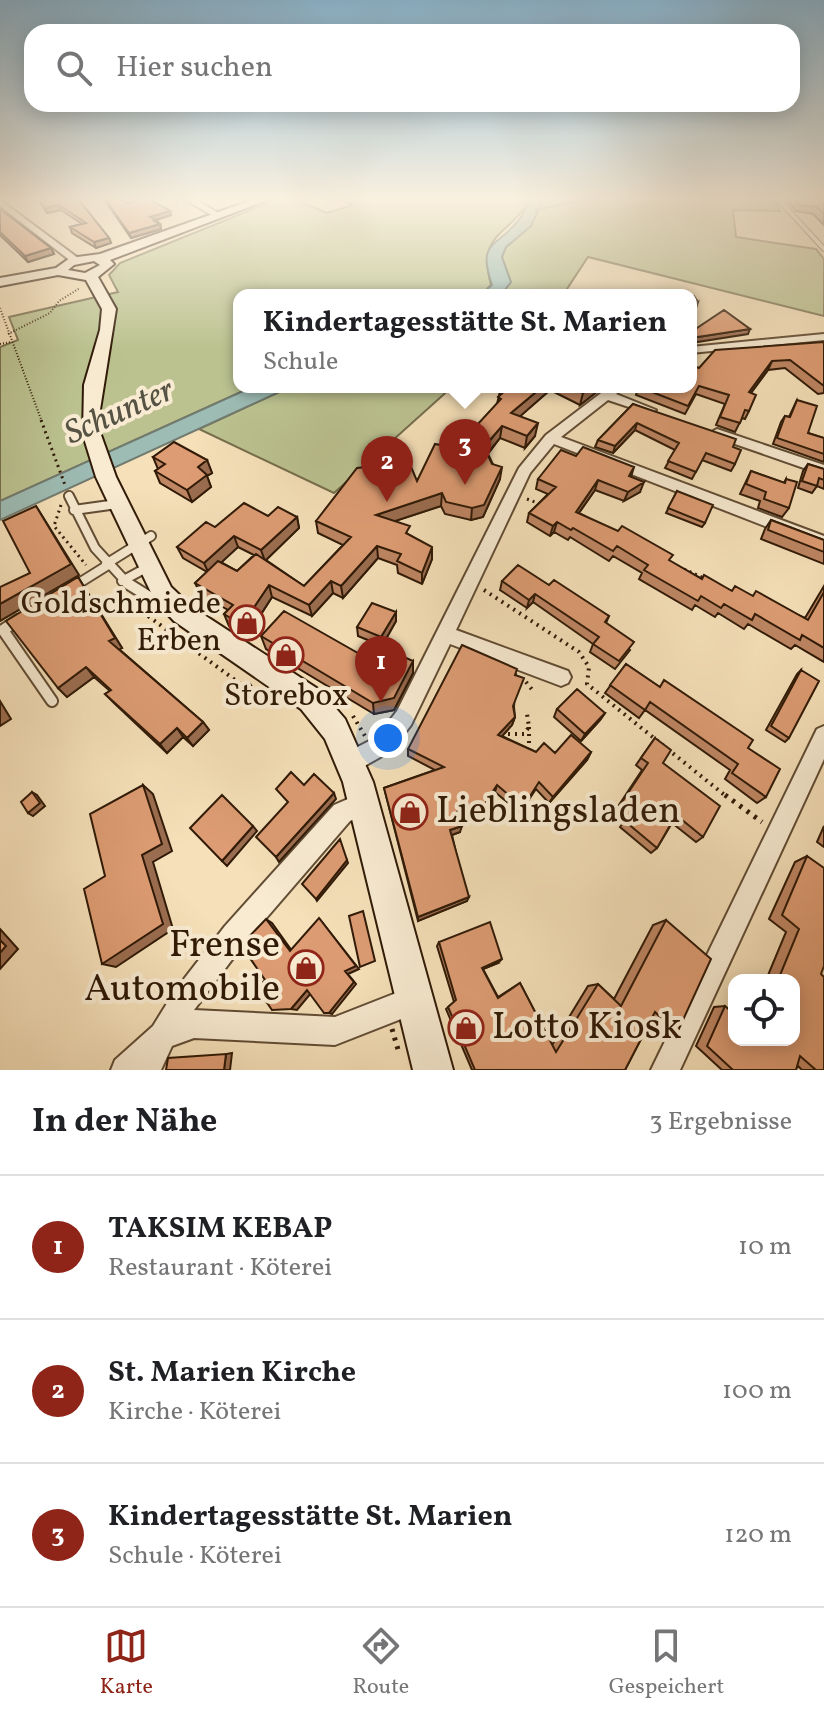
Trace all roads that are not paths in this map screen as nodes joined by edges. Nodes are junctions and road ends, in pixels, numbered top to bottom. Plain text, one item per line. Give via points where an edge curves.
1 (61, 249) edge
2 (126, 249) edge
3 (102, 258) junction
4 (75, 260) junction
5 (60, 271) junction
6 (90, 275) junction
7 (0, 282) edge
8 (824, 337) edge
9 (697, 349) edge
10 (609, 393) edge
11 (616, 393) edge
12 (666, 416) edge
13 (696, 426) edge
14 (551, 438) junction
15 (824, 470) edge
16 (69, 496) dead end
17 (118, 504) junction
18 (74, 510) junction
19 (144, 540) junction
20 (824, 543) edge
21 (107, 565) junction
22 (148, 567) junction
23 (122, 581) junction
24 (68, 589) edge
25 (29, 614) edge
26 (183, 614) junction
27 (445, 634) junction
28 (561, 677) dead end
29 (52, 701) dead end
30 (824, 736) edge
31 (352, 762) junction
32 (364, 803) junction
33 (401, 1005) junction
34 (160, 1037) junction
35 (125, 1070) edge
36 (146, 1070) edge
37 (433, 1070) edge
38 (665, 1070) edge

1 - 4 street
2 - 3 main road
3 - 4 main road
3 - 6 main road via 108,266
4 - 5 main road
5 - 6 main road via 71,277
5 - 7 main road
6 - 17 main road via 109,309 90,416 97,453
8 - 9 street
10 - 14 street
11 - 12 street
13 - 15 street
14 - 20 street
14 - 27 street via 524,471
16 - 18 lane
17 - 18 lane
17 - 19 main road
18 - 21 lane
19 - 21 lane
19 - 22 main road
21 - 23 lane
21 - 24 lane
22 - 23 lane
22 - 26 main road via 163,594
23 - 26 lane via 139,596
25 - 29 lane via 3,630
26 - 31 main road via 311,700 335,729
27 - 28 street
27 - 31 street via 396,732
30 - 38 street
31 - 32 main road
32 - 33 main road
32 - 34 street via 342,813 188,994
33 - 34 street via 335,1031 194,1024
33 - 37 main road
34 - 35 street
34 - 36 street

